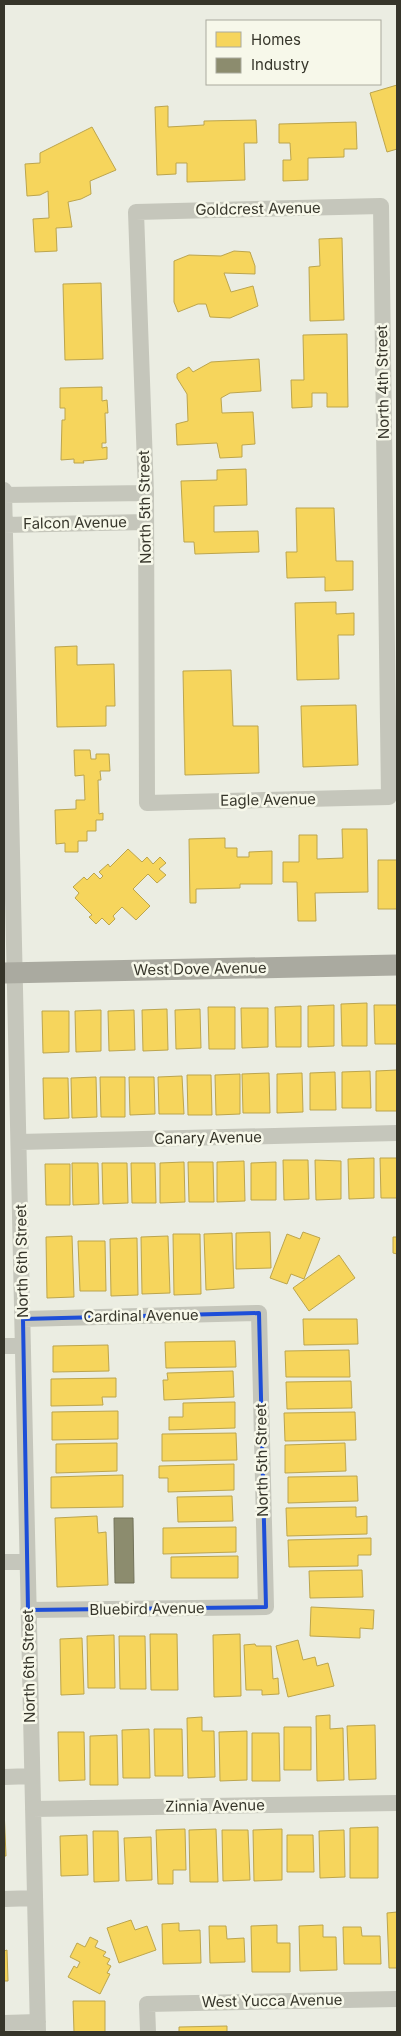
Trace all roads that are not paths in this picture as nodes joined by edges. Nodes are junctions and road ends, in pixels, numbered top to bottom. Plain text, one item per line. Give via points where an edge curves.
1 (381, 206) joint
2 (136, 212) joint
3 (4, 490) edge
4 (146, 493) junction
5 (4, 494) edge
6 (146, 522) junction
7 (4, 525) edge
8 (389, 798) joint
9 (147, 803) joint
10 (397, 965) edge
11 (9, 972) edge
12 (397, 1133) edge
13 (19, 1142) junction
14 (259, 1314) joint
15 (23, 1319) junction
16 (4, 1346) edge
17 (23, 1346) junction
18 (4, 1562) edge
19 (27, 1562) junction
20 (266, 1607) joint
21 (28, 1610) junction
22 (32, 1776) junction
23 (4, 1777) edge
24 (397, 1802) edge
25 (32, 1809) junction
26 (35, 1898) junction
27 (4, 1899) edge
28 (397, 1999) edge
29 (4, 2024) edge
30 (38, 2027) edge
31 (148, 2032) edge

1 - 2 street, Goldcrest Avenue
1 - 8 street, North 4th Street
2 - 4 street, North 5th Street
3 - 5 street, North 6th Street
4 - 5 street, Falcon Avenue
4 - 6 street, North 5th Street
5 - 7 street, North 6th Street
6 - 7 street, Falcon Avenue
6 - 9 street, North 5th Street
7 - 11 street, North 6th Street
8 - 9 street, Eagle Avenue
10 - 11 main road, West Dove Avenue
11 - 13 street, North 6th Street
12 - 13 street, Canary Avenue
13 - 15 street, North 6th Street
14 - 15 street, Cardinal Avenue
14 - 20 street, North 5th Street
15 - 17 street, North 6th Street
16 - 17 street
17 - 19 street, North 6th Street
18 - 19 street
19 - 21 street, North 6th Street
20 - 21 street, Bluebird Avenue
21 - 22 street, North 6th Street
22 - 23 street
22 - 25 street, North 6th Street
24 - 25 street, Zinnia Avenue
25 - 26 street, North 6th Street
26 - 27 street
26 - 30 street, North 6th Street
28 - 31 street, West Yucca Avenue via 147,2004
29 - 30 street

